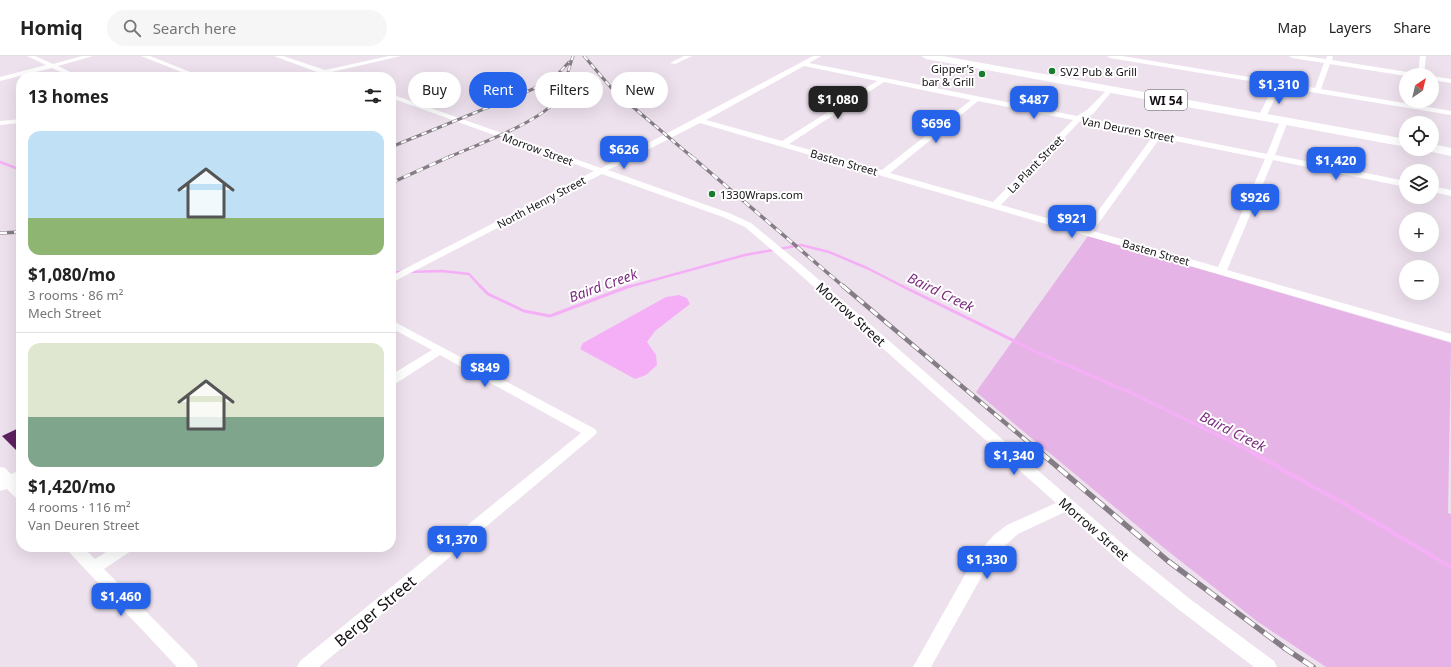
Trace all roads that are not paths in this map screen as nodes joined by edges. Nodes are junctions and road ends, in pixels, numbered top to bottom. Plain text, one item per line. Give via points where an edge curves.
1 (30, 56) edge
2 (90, 56) edge
3 (144, 56) edge
4 (277, 56) edge
5 (398, 56) edge
6 (689, 56) edge
7 (818, 56) edge
8 (926, 56) edge
9 (1110, 56) edge
10 (1292, 56) edge
11 (1423, 56) edge
12 (1329, 59) edge
13 (673, 63) dead end
14 (802, 64) junction
15 (52, 66) junction
16 (1422, 68) edge
17 (28, 72) edge
18 (66, 72) edge
19 (187, 72) edge
20 (325, 72) joint
21 (1399, 72) edge
22 (16, 75) edge
23 (0, 79) edge
24 (1439, 79) edge
25 (883, 80) junction
26 (1451, 81) edge
27 (1278, 84) junction
28 (1110, 90) junction
29 (1317, 91) junction
30 (396, 98) edge
31 (976, 99) junction
32 (1027, 109) junction
33 (957, 114) junction
34 (1451, 114) edge
35 (1262, 118) junction
36 (1078, 119) junction
37 (699, 120) junction
38 (16, 121) edge
39 (1284, 121) junction
40 (0, 123) edge
41 (1158, 135) junction
42 (1399, 142) edge
43 (783, 144) junction
44 (1439, 149) edge
45 (1451, 152) edge
46 (1270, 157) junction
47 (600, 171) junction
48 (884, 173) junction
49 (1399, 183) edge
50 (1439, 190) edge
51 (1451, 193) edge
52 (995, 205) junction
53 (1088, 232) junction
54 (1221, 271) junction
55 (396, 277) edge
56 (396, 326) edge
57 (1451, 338) edge
58 (440, 350) junction
59 (396, 378) edge
60 (7, 478) edge
61 (16, 488) edge
62 (1066, 505) junction
63 (78, 552) edge
64 (118, 552) edge
65 (93, 568) junction
66 (189, 667) edge
67 (306, 667) edge
68 (922, 667) edge
69 (1268, 667) edge

1 - 15 street
2 - 15 street
3 - 19 street
4 - 20 street
5 - 20 street
6 - 13 street
7 - 14 street, North Henry Street
8 - 28 main road, WI 54
9 - 27 street
10 - 12 street
11 - 16 street
12 - 21 street
12 - 29 street
14 - 25 street, Van Deuren Street
14 - 37 street, North Henry Street
15 - 17 street
15 - 18 street
22 - 23 street
24 - 26 street
25 - 31 street, Van Deuren Street
25 - 43 street
27 - 29 street
27 - 35 street
28 - 35 main road, WI 54
28 - 36 street, La Plant Street via 1090,112
29 - 34 street
30 - 47 street, Morrow Street
31 - 32 street, Van Deuren Street
31 - 33 street
32 - 33 street via 984,108
32 - 36 street, Van Deuren Street
33 - 48 street
35 - 39 main road, WI 54
36 - 41 street, Van Deuren Street
36 - 52 street, La Plant Street
37 - 43 street, Basten Street
37 - 47 street, North Henry Street
38 - 40 street
39 - 42 main road, WI 54
39 - 46 street
41 - 46 street, Van Deuren Street
41 - 53 street
43 - 48 street, Basten Street
44 - 45 main road
46 - 49 street, Van Deuren Street
46 - 54 street
47 - 55 street, North Henry Street
47 - 62 street, Morrow Street via 748,225
48 - 52 street, Basten Street
50 - 51 street
52 - 53 street, Basten Street
53 - 54 street, Basten Street
54 - 57 street, Basten Street
56 - 58 street
58 - 59 street
58 - 67 street, Berger Street via 590,432
60 - 61 street
62 - 68 street via 1028,521 1006,534 982,560
62 - 69 street, Morrow Street via 1184,604
63 - 65 street
64 - 65 street
65 - 66 street

